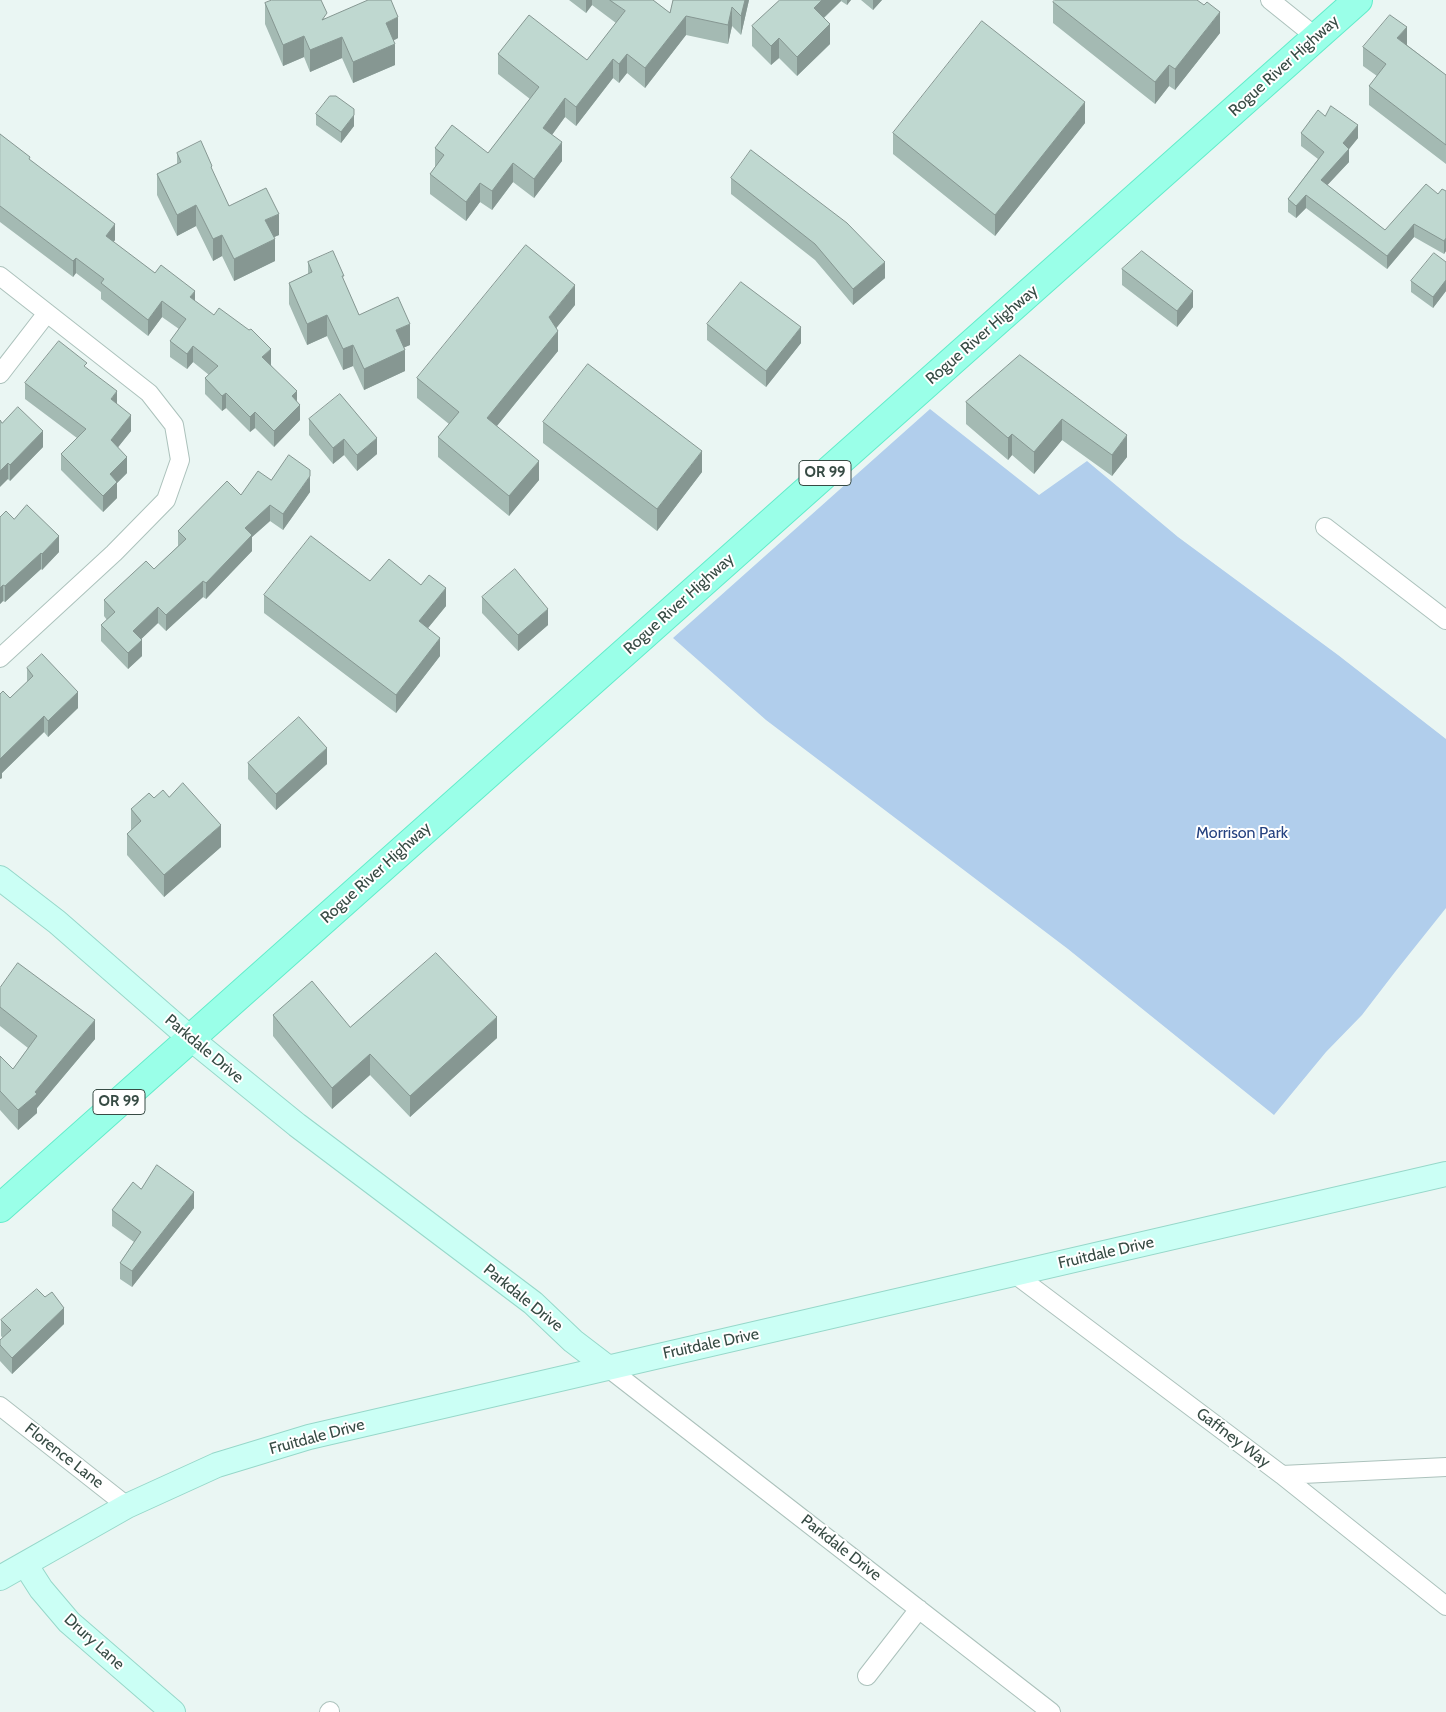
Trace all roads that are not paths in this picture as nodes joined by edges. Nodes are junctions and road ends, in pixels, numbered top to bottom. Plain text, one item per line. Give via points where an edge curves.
1 (1270, 0) edge
2 (1358, 0) edge
3 (1316, 37) junction
4 (0, 276) edge
5 (47, 313) junction
6 (0, 374) edge
7 (1325, 527) dead end
8 (1446, 620) edge
9 (0, 658) edge
10 (0, 878) edge
11 (190, 1038) junction
12 (1446, 1174) edge
13 (0, 1208) edge
14 (1016, 1275) junction
15 (607, 1367) junction
16 (0, 1406) edge
17 (1446, 1467) edge
18 (1282, 1475) junction
19 (127, 1506) junction
20 (25, 1564) junction
21 (0, 1578) edge
22 (1446, 1606) edge
23 (919, 1609) junction
24 (866, 1676) dead end
25 (173, 1712) edge
26 (1051, 1712) edge

1 - 3 street
2 - 3 main road, Rogue River Highway / OR 99
3 - 11 main road, Rogue River Highway / OR 99
4 - 5 street
5 - 6 street
5 - 9 street via 149,393 174,425 180,460 166,500 114,553
7 - 8 street
10 - 11 main road, Parkdale Drive via 57,922
11 - 13 main road, Rogue River Highway / OR 99
11 - 15 main road, Parkdale Drive via 297,1125 532,1303
12 - 14 main road, Fruitdale Drive
14 - 15 main road, Fruitdale Drive
14 - 18 street, Gaffney Way
15 - 19 main road, Fruitdale Drive via 310,1437 217,1465
15 - 23 street, Parkdale Drive
16 - 19 street, Florence Lane
17 - 18 street
18 - 22 street, Gaffney Way
19 - 20 main road, Fruitdale Drive
20 - 21 main road, Fruitdale Drive
20 - 25 main road, Drury Lane via 69,1622
23 - 24 street
23 - 26 street, Parkdale Drive

